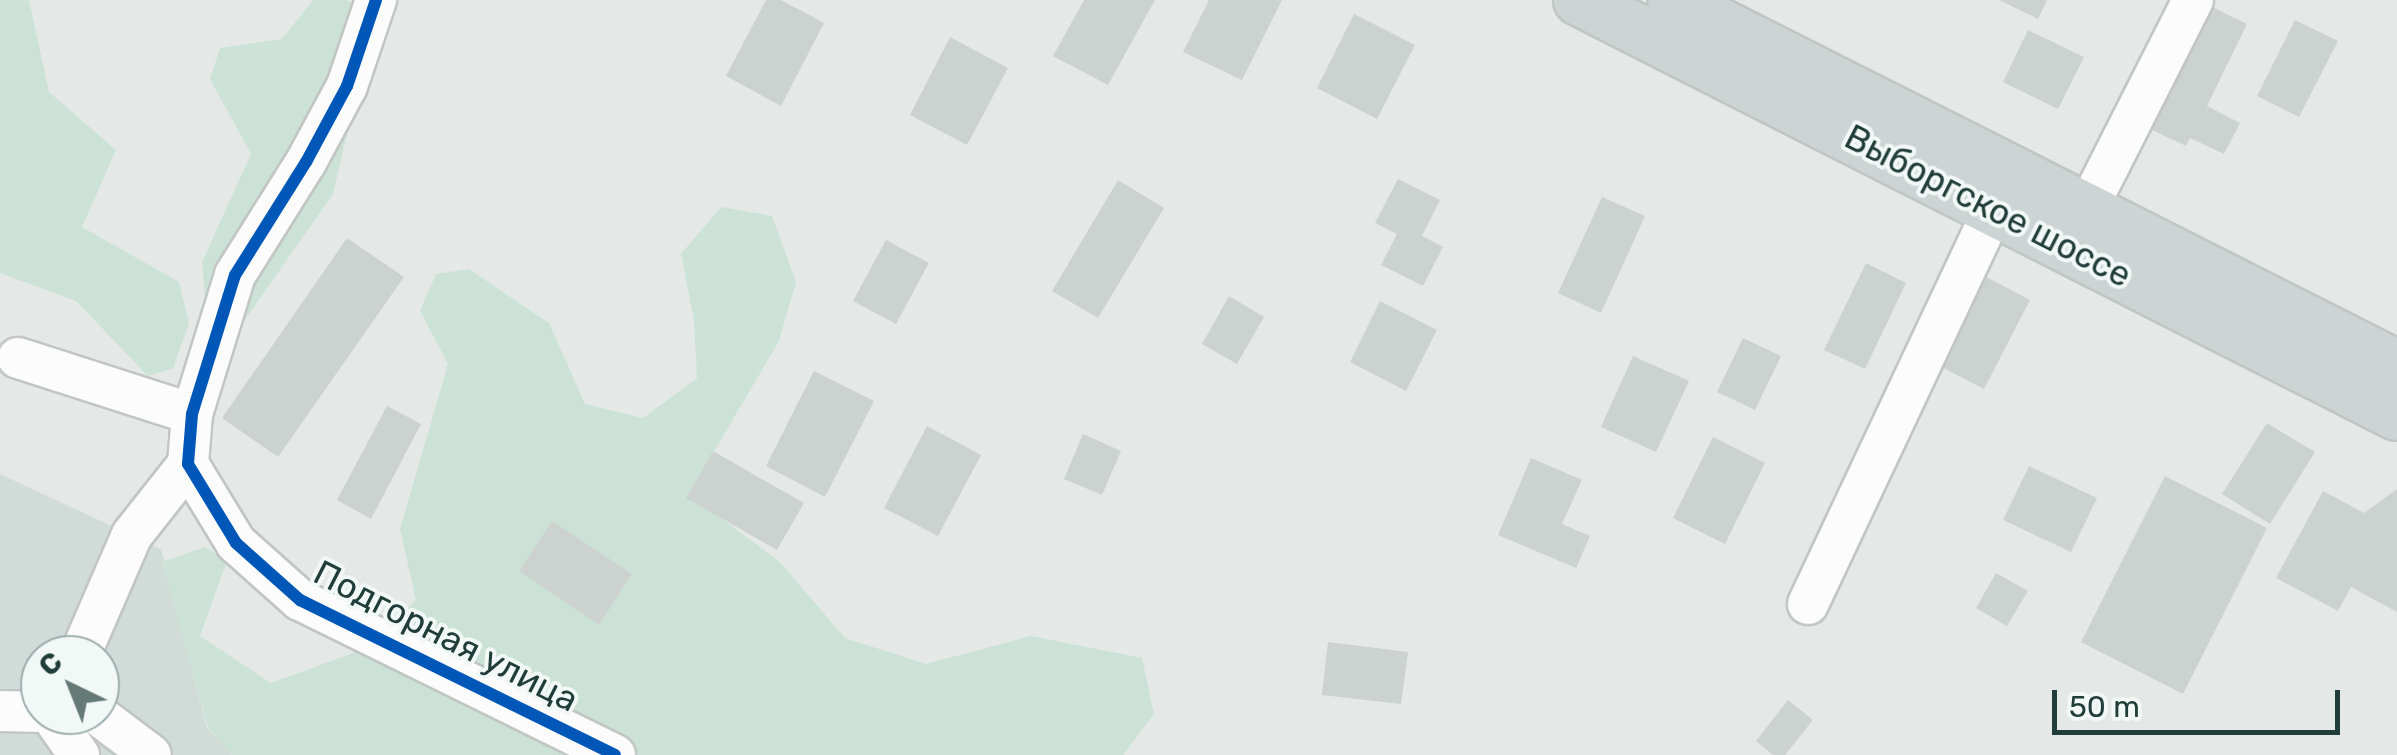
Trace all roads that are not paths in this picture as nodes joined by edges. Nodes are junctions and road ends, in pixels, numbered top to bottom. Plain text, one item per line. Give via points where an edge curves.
1 (376, 0) edge
2 (1578, 0) edge
3 (1673, 0) edge
4 (2194, 0) edge
5 (1994, 208) junction
6 (2087, 208) junction
7 (18, 358) dead end
8 (2397, 366) edge
9 (192, 414) junction
10 (2397, 415) edge
11 (188, 464) junction
12 (1808, 604) dead end
13 (89, 635) edge
14 (120, 731) edge
15 (152, 755) edge
16 (616, 755) edge

1 - 9 street via 347,86 235,275
2 - 5 main road, Выборгское шоссе
3 - 6 main road, Выборгское шоссе
4 - 6 street
5 - 10 main road, Выборгское шоссе
5 - 12 street
6 - 8 main road, Выборгское шоссе
7 - 9 street
9 - 11 street
11 - 13 street via 132,536
11 - 16 street, Подгорная улица via 236,543 300,600
14 - 15 street

